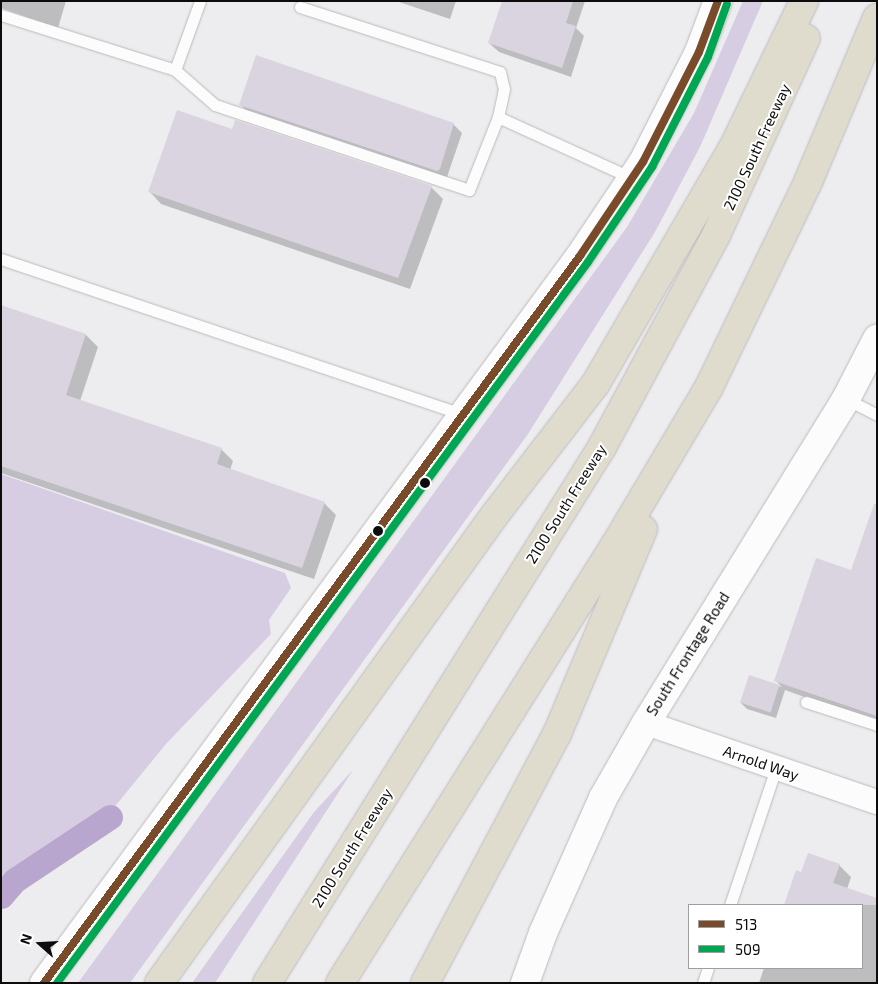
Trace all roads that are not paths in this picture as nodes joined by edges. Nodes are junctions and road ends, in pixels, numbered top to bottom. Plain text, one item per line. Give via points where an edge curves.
1 (200, 1) edge
2 (718, 1) edge
3 (804, 1) edge
4 (820, 1) edge
5 (300, 7) dead end
6 (1, 15) edge
7 (877, 18) edge
8 (175, 70) junction
9 (498, 117) junction
10 (632, 178) junction
11 (1, 259) edge
12 (877, 339) edge
13 (709, 387) junction
14 (846, 399) junction
15 (464, 415) junction
16 (877, 415) edge
17 (806, 702) dead end
18 (646, 723) junction
19 (877, 725) edge
20 (776, 768) junction
21 (877, 802) edge
22 (730, 904) edge
23 (708, 969) edge
24 (44, 983) edge
25 (159, 983) edge
26 (268, 983) edge
27 (340, 983) edge
28 (425, 983) edge
29 (525, 983) edge
30 (703, 983) edge

1 - 8 lane
2 - 10 main road via 699,52
3 - 25 highway via 734,146 596,383 494,516
4 - 26 highway, 2100 South Freeway via 788,82 734,199 602,447
5 - 9 lane via 500,72 504,89
6 - 8 lane
7 - 13 highway via 808,182
8 - 9 lane via 215,105 469,190
9 - 10 lane
10 - 15 main road
11 - 15 lane
12 - 14 main road, South Frontage Road
13 - 27 highway via 625,529
13 - 28 highway via 617,585 557,734
14 - 16 lane
14 - 18 main road, South Frontage Road
15 - 24 main road
17 - 19 lane
18 - 20 street, Arnold Way
18 - 29 main road, South Frontage Road via 576,856
20 - 21 street, Arnold Way
20 - 22 lane
23 - 30 lane

